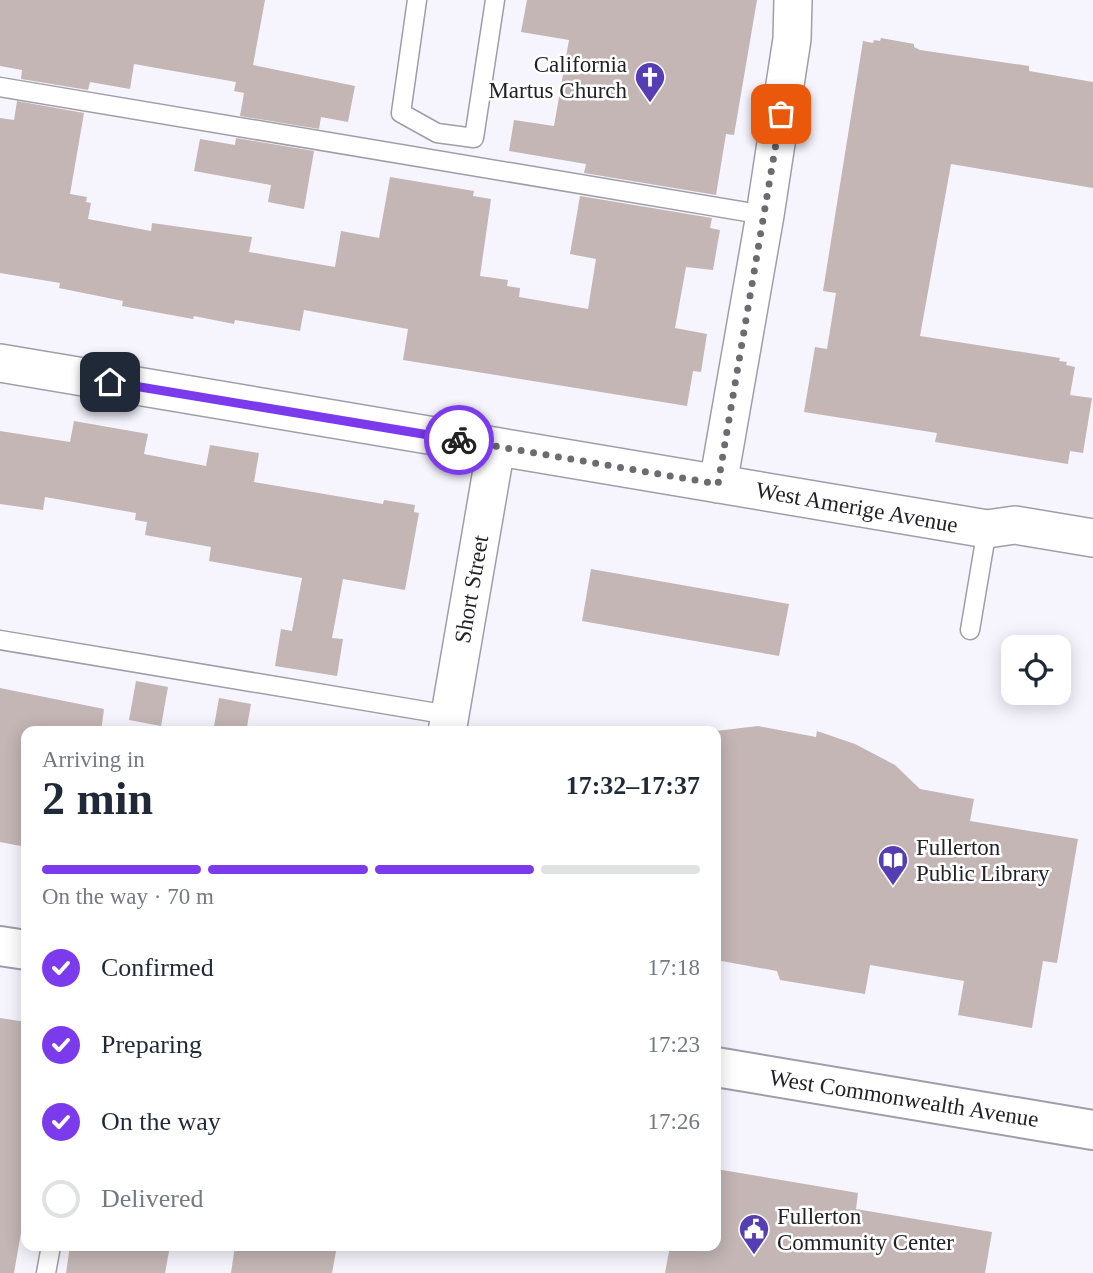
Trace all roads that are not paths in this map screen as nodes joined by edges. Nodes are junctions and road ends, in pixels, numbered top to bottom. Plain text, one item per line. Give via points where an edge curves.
1 (417, 0) edge
2 (495, 0) edge
3 (793, 0) edge
4 (808, 0) edge
5 (792, 39) junction
6 (0, 87) edge
7 (765, 215) junction
8 (0, 363) edge
9 (496, 447) junction
10 (718, 484) junction
11 (987, 529) junction
12 (1093, 538) edge
13 (971, 630) dead end
14 (0, 639) edge
15 (448, 723) edge
16 (0, 946) edge
17 (21, 949) edge
18 (721, 1068) edge
19 (1093, 1130) edge
20 (50, 1251) edge
21 (46, 1273) edge

1 - 2 lane via 401,113 437,133 474,138
3 - 5 street
4 - 5 street
5 - 7 street
6 - 7 lane
7 - 10 street
8 - 9 street, West Amerige Avenue
9 - 10 street, West Amerige Avenue
9 - 15 street, Short Street
10 - 11 street, West Amerige Avenue
11 - 12 street, West Amerige Avenue via 1016,526
11 - 13 lane
14 - 15 lane
16 - 17 main road
18 - 19 main road, West Commonwealth Avenue
20 - 21 lane

